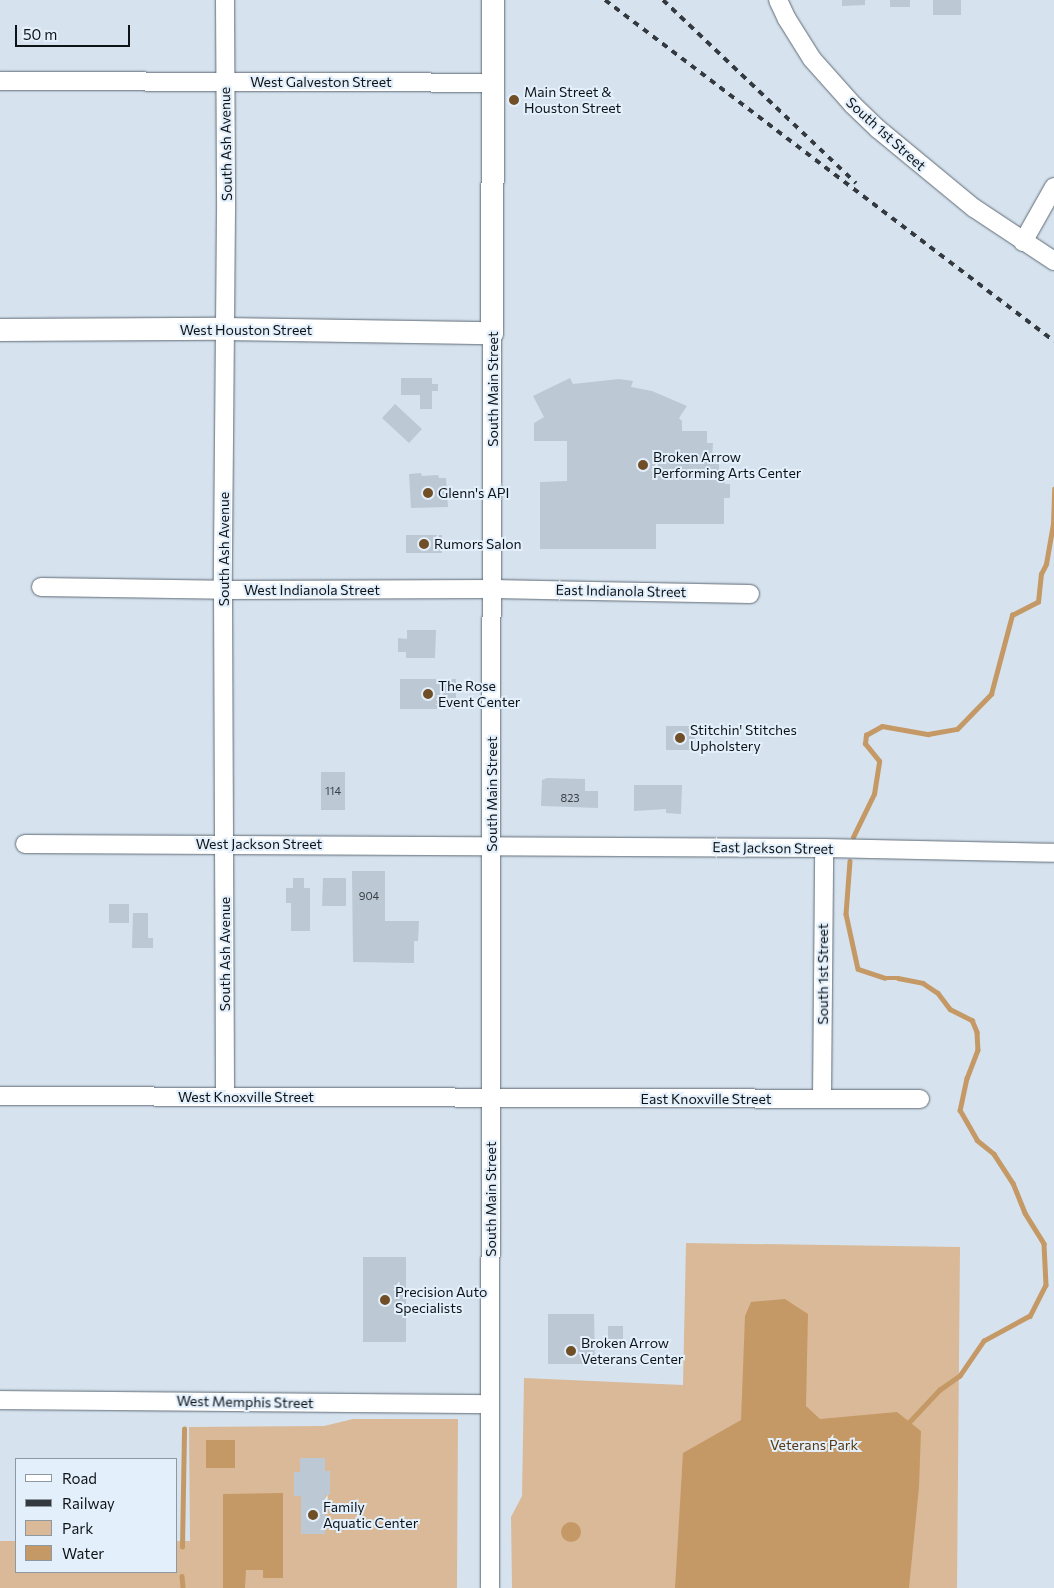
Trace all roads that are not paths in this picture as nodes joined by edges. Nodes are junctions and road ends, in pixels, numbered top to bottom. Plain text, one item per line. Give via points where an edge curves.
1 (225, 0) edge
2 (493, 0) edge
3 (778, 0) edge
4 (0, 81) edge
5 (225, 82) junction
6 (492, 83) junction
7 (1054, 187) edge
8 (1023, 242) junction
9 (1054, 261) edge
10 (225, 329) junction
11 (0, 330) edge
12 (492, 333) junction
13 (41, 587) dead end
14 (493, 589) junction
15 (223, 590) junction
16 (750, 594) dead end
17 (25, 844) dead end
18 (225, 844) junction
19 (492, 846) junction
20 (824, 848) junction
21 (1054, 853) edge
22 (0, 1096) edge
23 (225, 1097) junction
24 (491, 1099) junction
25 (920, 1099) dead end
26 (822, 1100) junction
27 (0, 1400) edge
28 (490, 1404) junction
29 (490, 1588) edge

1 - 5 street, South Ash Avenue
2 - 6 main road, South Main Street
3 - 8 street, South 1st Street via 812,59 852,105 933,176
4 - 5 street, West Galveston Street
5 - 6 street, West Galveston Street
5 - 10 street, South Ash Avenue
6 - 12 main road, South Main Street
7 - 8 street
8 - 9 street, South 1st Street
10 - 11 main road, West Houston Street
10 - 12 main road, West Houston Street
10 - 15 street, South Ash Avenue
12 - 14 street, South Main Street
13 - 15 street, West Indianola Street
14 - 15 street, West Indianola Street
14 - 16 street, East Indianola Street
14 - 19 street, South Main Street
15 - 18 street, South Ash Avenue
17 - 18 street, West Jackson Street
18 - 19 street, West Jackson Street
18 - 23 street, South Ash Avenue
19 - 20 street, East Jackson Street
19 - 24 street, South Main Street
20 - 21 street, East Jackson Street
20 - 26 street, South 1st Street
22 - 23 street, West Knoxville Street
23 - 24 street, West Knoxville Street
24 - 26 street, East Knoxville Street
24 - 28 street, South Main Street
25 - 26 street, East Knoxville Street
27 - 28 street, West Memphis Street
28 - 29 street, South Main Street

